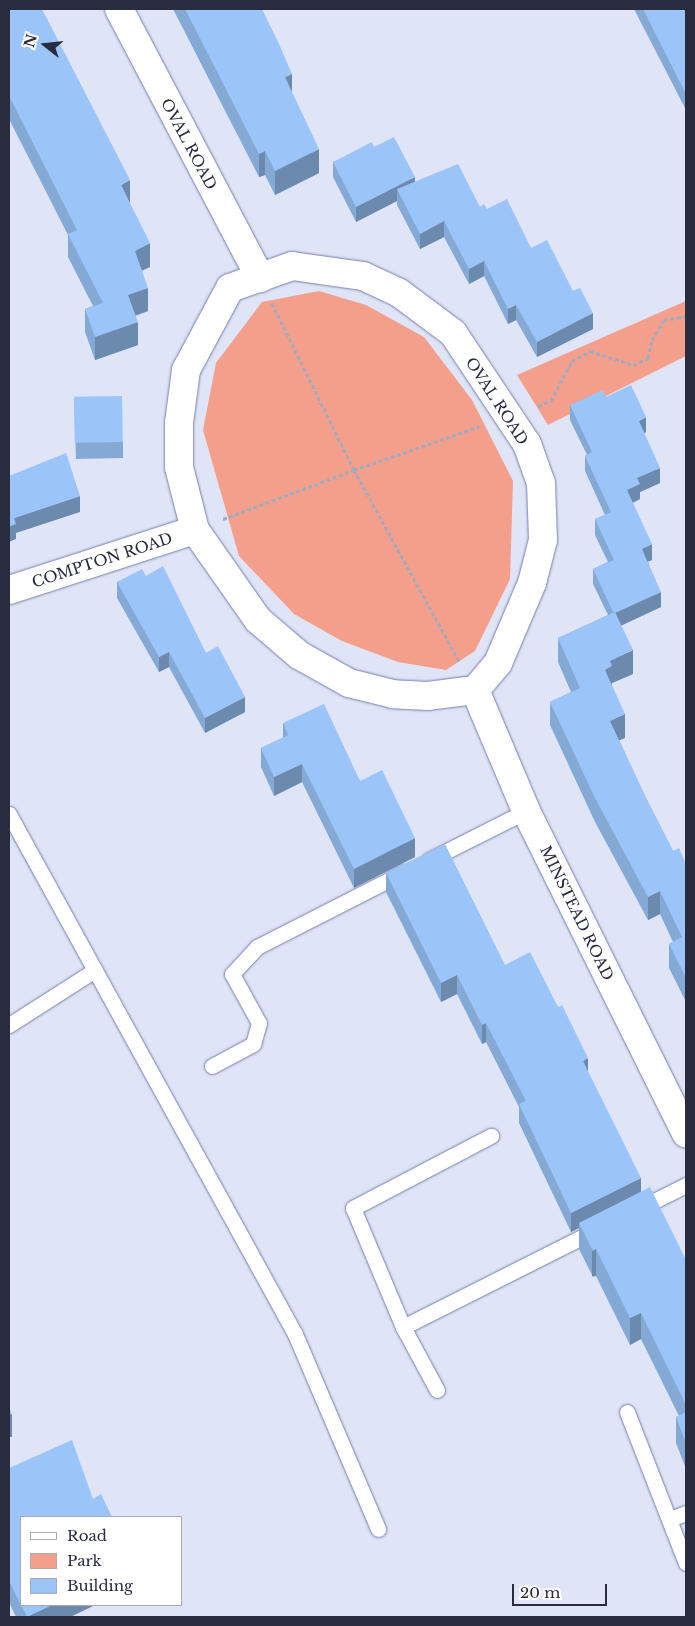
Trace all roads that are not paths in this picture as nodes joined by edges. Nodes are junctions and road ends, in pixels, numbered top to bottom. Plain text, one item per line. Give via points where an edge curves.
1 (119, 9) edge
2 (260, 278) junction
3 (195, 530) junction
4 (9, 590) edge
5 (475, 690) junction
6 (526, 811) junction
7 (9, 814) edge
8 (95, 970) junction
9 (9, 1025) edge
10 (212, 1066) dead end
11 (686, 1132) edge
12 (492, 1136) dead end
13 (686, 1185) edge
14 (403, 1327) junction
15 (437, 1390) dead end
16 (627, 1412) dead end
17 (686, 1513) edge
18 (670, 1519) junction
19 (378, 1529) dead end
20 (686, 1562) edge

1 - 2 street, OVAL ROAD
2 - 3 street, OVAL ROAD via 230,288 186,370 179,423 180,467
2 - 5 street, OVAL ROAD via 292,266 320,268 363,276 398,292 453,333 527,444 542,483 543,540 532,583 498,664
3 - 4 street, COMPTON ROAD
3 - 5 street, OVAL ROAD via 258,620 299,655 349,684 392,694 428,696
5 - 6 street, MINSTEAD ROAD
6 - 10 lane via 256,947 232,974 259,1023 253,1044
6 - 11 street, MINSTEAD ROAD
7 - 8 lane
8 - 9 lane
8 - 19 lane via 295,1334
12 - 14 lane via 353,1208
13 - 14 lane
14 - 15 lane
16 - 18 lane
17 - 18 lane
18 - 20 lane

